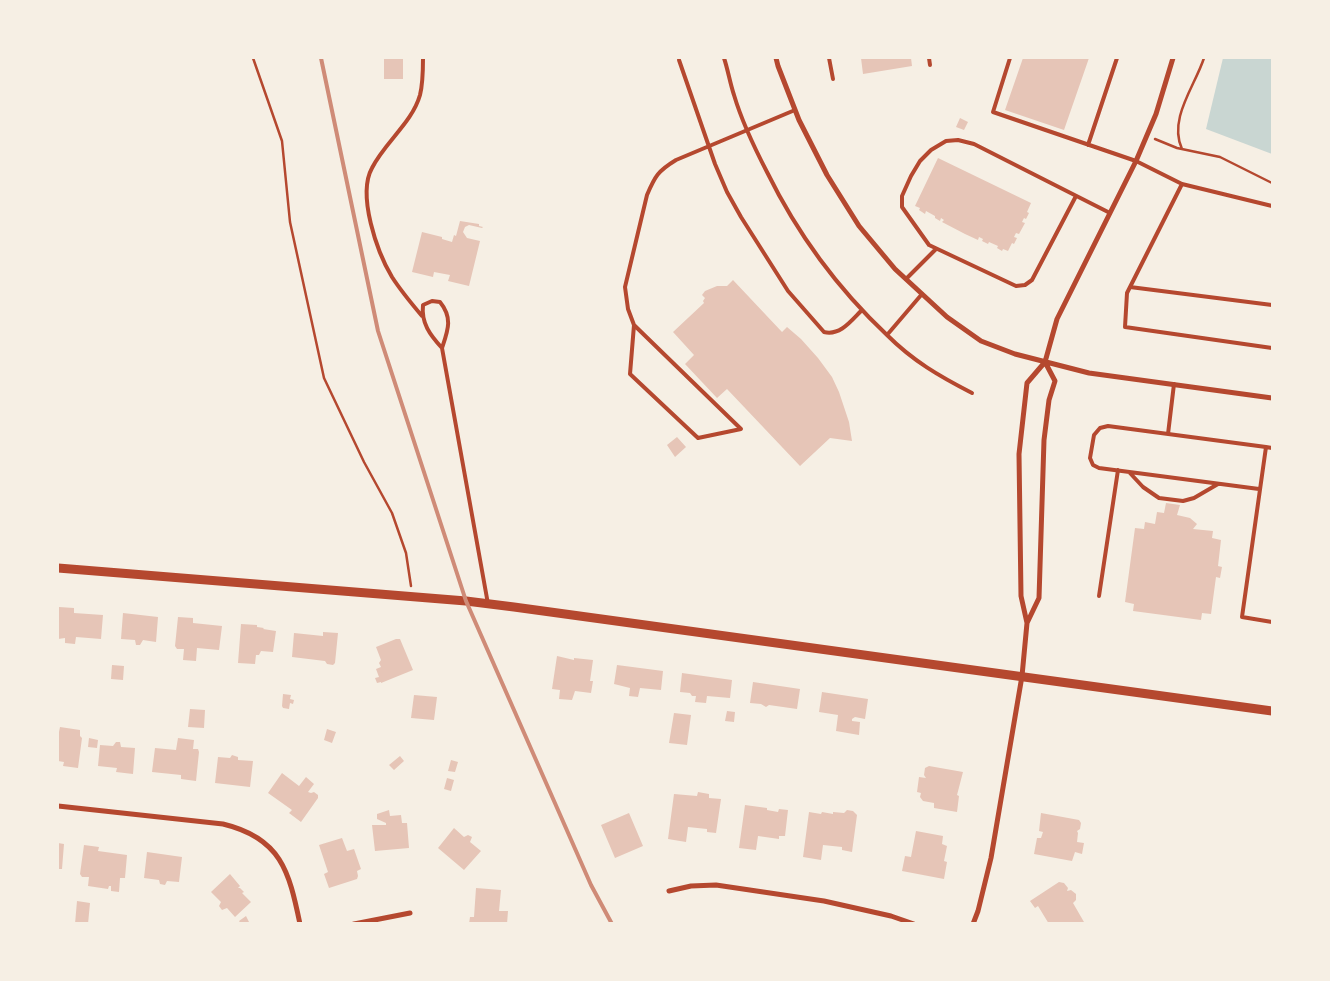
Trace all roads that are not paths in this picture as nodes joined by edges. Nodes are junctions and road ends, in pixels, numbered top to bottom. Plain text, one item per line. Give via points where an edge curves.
1 (423, 58) edge
2 (724, 58) edge
3 (776, 58) edge
4 (829, 58) edge
5 (929, 58) edge
6 (1010, 58) edge
7 (1117, 58) edge
8 (1173, 58) edge
9 (679, 60) dead end
10 (930, 65) dead end
11 (833, 79) dead end
12 (795, 110) junction
13 (747, 130) junction
14 (1088, 145) junction
15 (708, 146) junction
16 (1136, 161) junction
17 (1182, 184) junction
18 (1076, 196) junction
19 (1272, 206) edge
20 (1110, 213) junction
21 (936, 248) junction
22 (906, 279) junction
23 (1130, 286) junction
24 (922, 294) junction
25 (1272, 305) edge
26 (862, 311) junction
27 (422, 316) junction
28 (634, 325) junction
29 (886, 335) junction
30 (442, 348) junction
31 (1272, 348) edge
32 (1045, 362) junction
33 (1174, 384) junction
34 (972, 393) dead end
35 (1272, 398) edge
36 (1168, 434) junction
37 (1266, 447) junction
38 (1272, 448) edge
39 (1118, 470) junction
40 (1129, 472) junction
41 (1219, 484) junction
42 (1259, 489) junction
43 (58, 568) edge
44 (1098, 596) dead end
45 (488, 604) junction
46 (1272, 622) edge
47 (1027, 623) junction
48 (1022, 676) junction
49 (1272, 710) edge
50 (58, 806) edge
51 (669, 891) dead end
52 (410, 913) dead end
53 (300, 924) edge
54 (354, 924) edge
55 (914, 924) edge
56 (973, 924) edge

1 - 27 lane via 420,95 412,112 371,169 366,188 373,232 382,256 391,276
2 - 13 lane
3 - 12 street
4 - 11 lane
5 - 10 lane
6 - 14 lane via 993,112
7 - 14 lane
8 - 16 street via 1156,114
9 - 15 lane
12 - 13 lane
12 - 22 street via 827,175 859,226
13 - 15 lane
13 - 26 lane via 798,229 824,267
14 - 16 lane
15 - 26 lane via 727,192 761,250 788,291 824,332 839,332
15 - 28 lane via 661,169 647,195 626,287 628,309
16 - 17 lane
16 - 20 street
17 - 19 lane
17 - 23 lane
18 - 20 lane
18 - 21 lane via 1032,280 1025,285 1016,286
18 - 21 lane via 974,144 958,140 946,142 920,161 902,196 902,207 929,245
20 - 32 street via 1057,319
21 - 22 lane
22 - 24 street
23 - 25 lane
23 - 31 lane via 1124,327
24 - 29 lane
24 - 32 street via 947,317 982,341
26 - 29 lane
27 - 30 lane via 431,336
27 - 30 lane via 424,305 432,301 440,302 447,311 448,327
28 - 28 lane via 721,410 741,430 698,438 630,374
29 - 34 lane via 904,353 932,372
30 - 45 lane
32 - 33 street via 1089,373
32 - 47 street via 1055,380 1044,440 1039,598
32 - 47 street via 1027,383 1019,454 1020,596
33 - 35 street
33 - 36 lane
36 - 37 lane
36 - 39 lane via 1108,426 1100,428 1094,436 1090,458 1093,465
37 - 38 lane
37 - 42 lane
39 - 40 lane
39 - 44 lane
40 - 41 lane
40 - 41 lane via 1158,498 1183,501
41 - 42 lane
42 - 46 lane via 1242,617
43 - 45 street
45 - 48 street
47 - 48 street
48 - 49 street
48 - 56 street via 991,858
50 - 53 street via 223,824 240,829 258,838 283,865 290,880
51 - 55 street via 716,885 824,901
52 - 54 street

